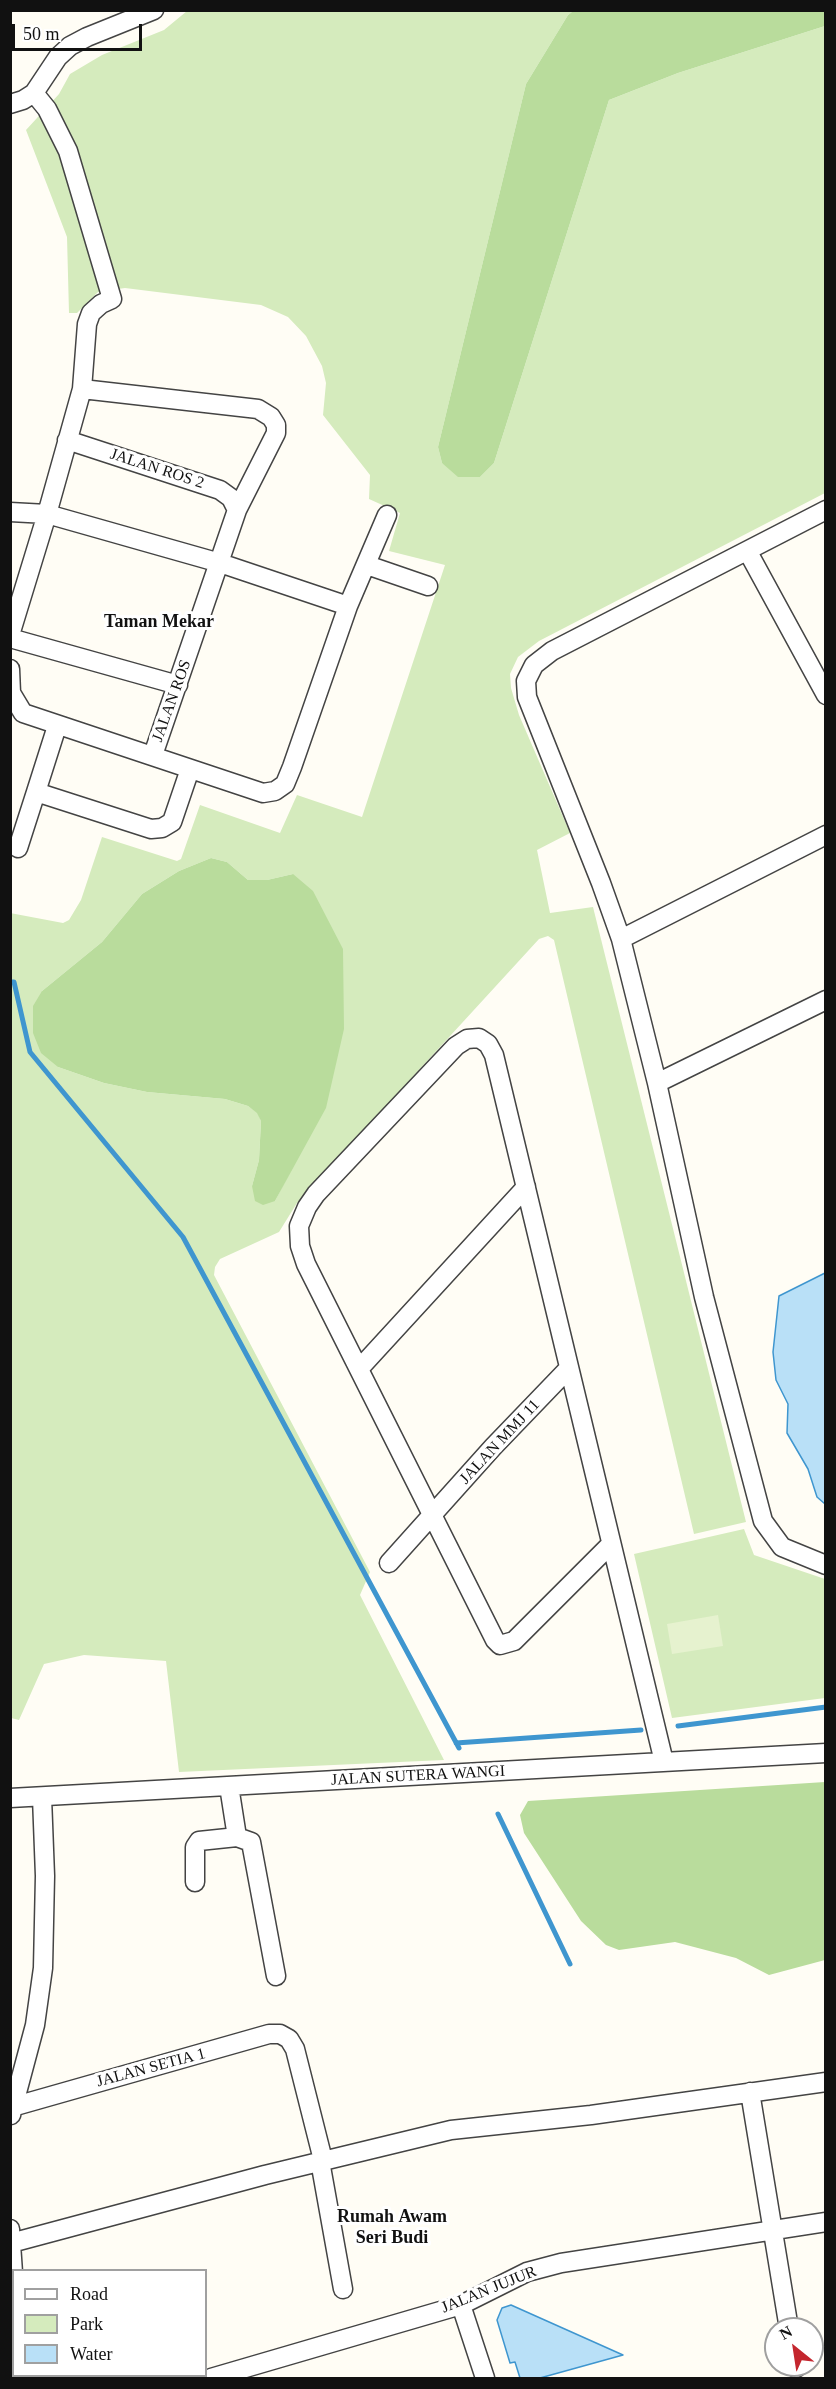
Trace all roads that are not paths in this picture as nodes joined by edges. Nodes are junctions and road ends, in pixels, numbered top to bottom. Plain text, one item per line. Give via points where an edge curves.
1 (154, 10) edge
2 (34, 93) junction
3 (10, 104) edge
4 (82, 389) junction
5 (68, 440) junction
6 (237, 510) junction
7 (825, 510) edge
8 (10, 512) edge
9 (47, 514) junction
10 (387, 515) dead end
11 (748, 552) junction
12 (220, 563) junction
13 (367, 565) junction
14 (428, 586) dead end
15 (348, 606) junction
16 (10, 636) edge
17 (10, 669) edge
18 (823, 682) edge
19 (178, 686) junction
20 (57, 726) junction
21 (153, 755) junction
22 (190, 769) junction
23 (36, 792) junction
24 (825, 835) edge
25 (18, 848) dead end
26 (621, 939) junction
27 (825, 1000) edge
28 (657, 1083) junction
29 (526, 1187) junction
30 (569, 1368) junction
31 (359, 1369) junction
32 (432, 1516) junction
33 (611, 1544) junction
34 (389, 1563) dead end
35 (825, 1565) edge
36 (825, 1753) edge
37 (664, 1762) junction
38 (229, 1786) junction
39 (42, 1797) junction
40 (10, 1798) edge
41 (237, 1837) junction
42 (195, 1881) dead end
43 (276, 1976) dead end
44 (825, 2082) edge
45 (750, 2092) junction
46 (11, 2113) edge
47 (322, 2161) junction
48 (825, 2222) edge
49 (773, 2230) junction
50 (11, 2236) edge
51 (13, 2269) edge
52 (343, 2289) dead end
53 (461, 2305) junction
54 (787, 2317) edge
55 (211, 2379) edge
56 (485, 2379) edge

1 - 2 street via 70,46
2 - 3 street
2 - 4 street via 47,109 68,151 112,299 91,313 87,324
4 - 5 street
4 - 6 street, JALAN ROS via 258,409 271,417 276,434
5 - 6 street, JALAN ROS 2 via 220,490 231,498
5 - 9 street
6 - 12 street, JALAN ROS
7 - 11 street
8 - 9 street
9 - 12 street
9 - 16 street
10 - 13 street
11 - 18 street
11 - 26 street via 552,651 534,665 526,681 527,697
12 - 15 street
12 - 19 street, JALAN ROS
13 - 14 street
13 - 15 street
15 - 22 street via 285,784 264,793
16 - 19 street
17 - 20 street via 15,704 24,713
19 - 21 street, JALAN ROS
20 - 21 street
20 - 23 street
21 - 22 street
22 - 23 street via 172,822 162,828 151,829
23 - 25 street
24 - 26 street
26 - 28 street
27 - 28 street
28 - 35 street via 704,1297 763,1521 782,1547
29 - 30 street
29 - 31 street
29 - 31 street via 494,1055 479,1038 466,1039 316,1194 299,1226 306,1264
30 - 32 street, JALAN MMJ 11
30 - 33 street
31 - 32 street
32 - 33 street via 500,1645 514,1641
32 - 34 street, JALAN MMJ 11
33 - 37 street
36 - 37 street, JALAN SUTERA WANGI
37 - 38 street, JALAN SUTERA WANGI
38 - 39 street, JALAN SUTERA WANGI
38 - 41 street
39 - 40 street, JALAN SUTERA WANGI
39 - 46 street via 43,1968 35,2025
41 - 42 street via 199,1841 195,1847
41 - 43 street via 251,1842
44 - 45 street
45 - 47 street via 451,2130
45 - 49 street
46 - 47 street, JALAN SETIA 1 via 269,2034 280,2034 295,2049
47 - 50 street
47 - 52 street
48 - 49 street, JALAN JUJUR
49 - 53 street, JALAN JUJUR via 561,2263 527,2272
49 - 54 street
50 - 51 street
53 - 55 street, JALAN JUJUR
53 - 56 street

